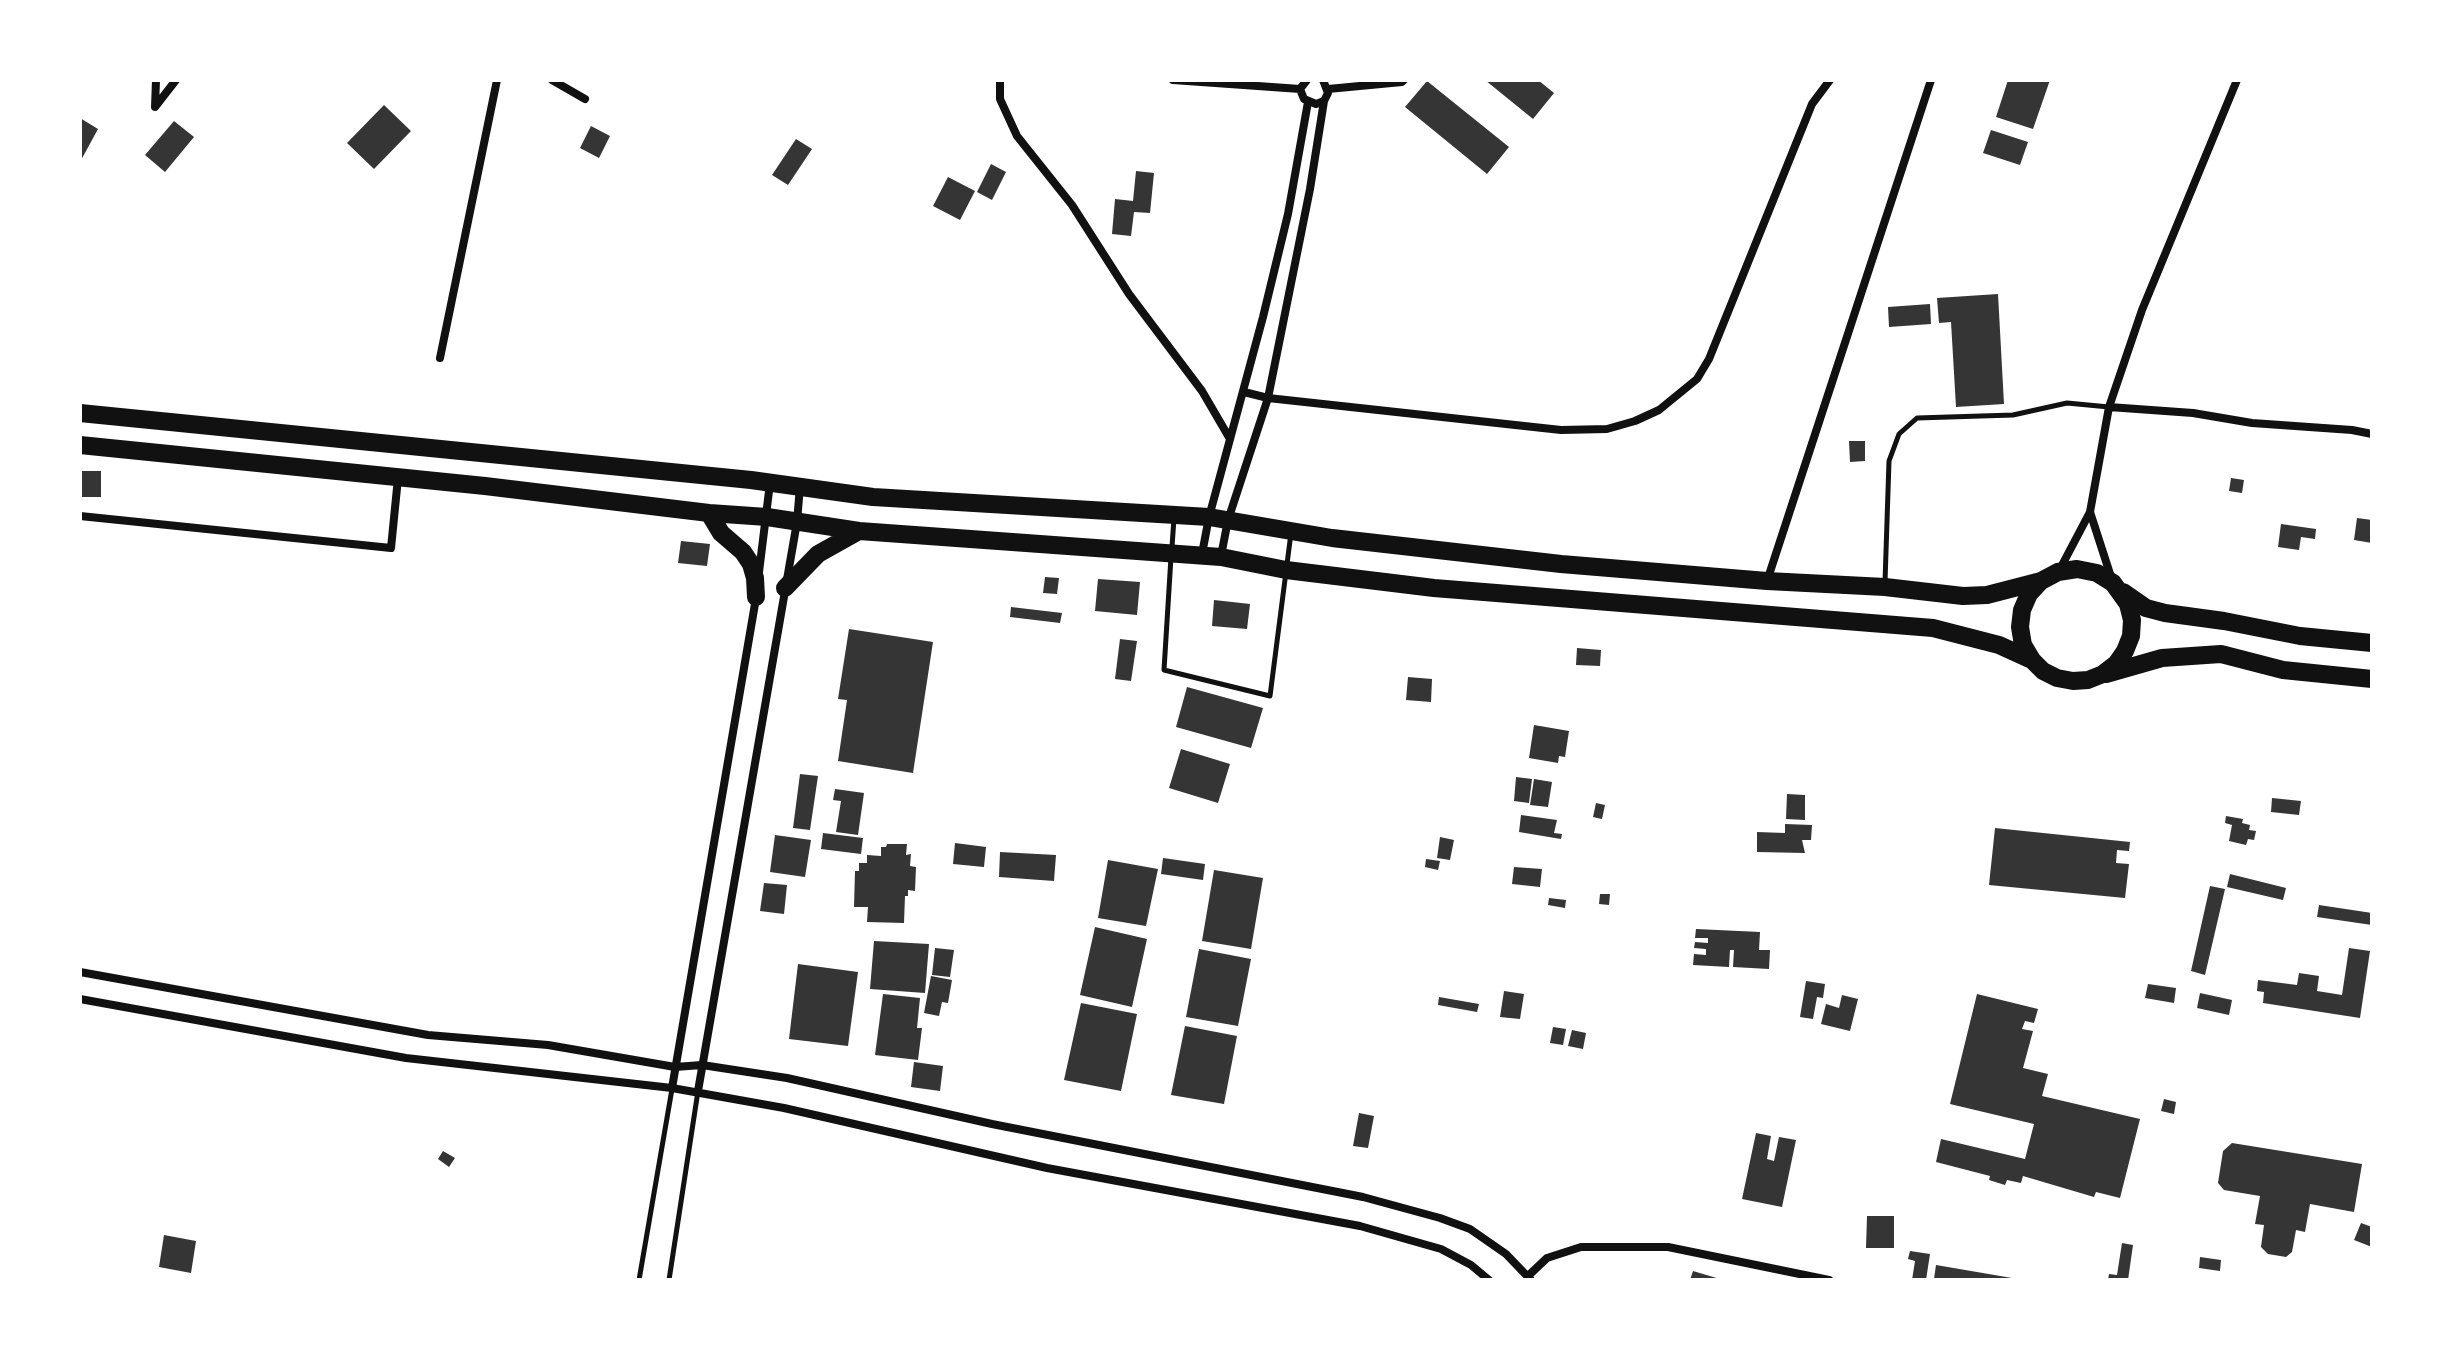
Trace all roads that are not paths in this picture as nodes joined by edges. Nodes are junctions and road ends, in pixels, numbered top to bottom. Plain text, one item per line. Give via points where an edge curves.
1 (156, 80) edge
2 (176, 80) edge
3 (497, 80) edge
4 (552, 80) edge
5 (1000, 80) edge
6 (1173, 80) edge
7 (1307, 80) edge
8 (1323, 80) edge
9 (1404, 80) edge
10 (1830, 80) edge
11 (1931, 80) edge
12 (2237, 80) edge
13 (1300, 89) junction
14 (1328, 89) junction
15 (585, 99) dead end
16 (1324, 101) junction
17 (1308, 102) junction
18 (440, 358) dead end
19 (1244, 392) junction
20 (1268, 398) junction
21 (2109, 407) junction
22 (80, 413) edge
23 (2372, 434) edge
24 (1230, 439) junction
25 (80, 445) edge
26 (398, 477) junction
27 (770, 482) junction
28 (800, 485) junction
29 (2090, 512) junction
30 (709, 513) junction
31 (80, 516) edge
32 (767, 517) junction
33 (1174, 517) junction
34 (1209, 517) junction
35 (1228, 520) junction
36 (797, 522) junction
37 (1292, 530) junction
38 (859, 531) junction
39 (1171, 553) junction
40 (1202, 555) junction
41 (1221, 557) junction
42 (1286, 570) junction
43 (2050, 577) junction
44 (1767, 581) junction
45 (1885, 587) junction
46 (2117, 587) junction
47 (785, 588) junction
48 (756, 597) junction
49 (2372, 643) edge
50 (2032, 660) junction
51 (2103, 674) junction
52 (2372, 679) edge
53 (80, 972) edge
54 (80, 999) edge
55 (702, 1065) junction
56 (675, 1067) junction
57 (672, 1088) junction
58 (698, 1091) junction
59 (1530, 1278) edge
60 (639, 1280) edge
61 (669, 1280) edge
62 (1489, 1280) edge
63 (1829, 1280) edge

1 - 2 street via 155,107
3 - 18 street
4 - 15 street
5 - 24 street via 1000,99 1017,136 1072,205
6 - 13 street
7 - 13 street
8 - 14 street
9 - 14 street
10 - 20 street via 1812,104 1709,359 1697,379 1659,410 1607,429 1561,430
11 - 44 street
12 - 21 street via 2142,310
13 - 17 street
14 - 16 street
16 - 17 street
16 - 20 street
17 - 19 street via 1288,214
19 - 20 street
19 - 24 street
20 - 35 street
21 - 23 street
21 - 29 street
21 - 45 lane via 2067,403 2013,415 1917,418 1899,434 1889,461
22 - 27 highway
24 - 34 street
25 - 26 highway
26 - 30 highway
26 - 31 street via 391,548
27 - 28 highway
27 - 32 street
28 - 33 highway via 873,497
28 - 36 street
29 - 43 street
29 - 46 street
30 - 32 highway
30 - 48 highway via 751,564
32 - 36 highway
32 - 48 street
33 - 34 highway
33 - 39 lane
34 - 35 highway
34 - 40 street
35 - 37 highway
35 - 41 street
36 - 38 highway
36 - 47 street
37 - 42 lane
37 - 44 highway via 1561,564
38 - 39 highway
38 - 47 highway via 818,554
39 - 40 highway
39 - 42 lane via 1164,670 1270,696
40 - 41 highway
41 - 42 highway
42 - 50 highway via 1508,595 1933,628 1987,641
43 - 45 highway via 1987,595
43 - 46 highway via 2077,569 2097,573
43 - 50 highway via 2029,594 2021,619 2023,645
44 - 45 highway
46 - 49 highway via 2146,608 2165,613
46 - 51 highway via 2128,604 2131,636 2121,658
47 - 55 street
48 - 56 street
50 - 51 highway via 2057,678 2088,680
51 - 52 highway via 2162,658 2221,654 2283,670
53 - 56 street via 428,1035 548,1045
54 - 57 street via 406,1058
55 - 56 street
55 - 58 street
55 - 59 street via 787,1078 1400,1206 1470,1229
56 - 57 street
57 - 58 street
57 - 60 lane
58 - 61 lane
58 - 62 street via 1047,1168 1360,1226 1441,1249
59 - 63 street via 1547,1258 1581,1247 1668,1247

